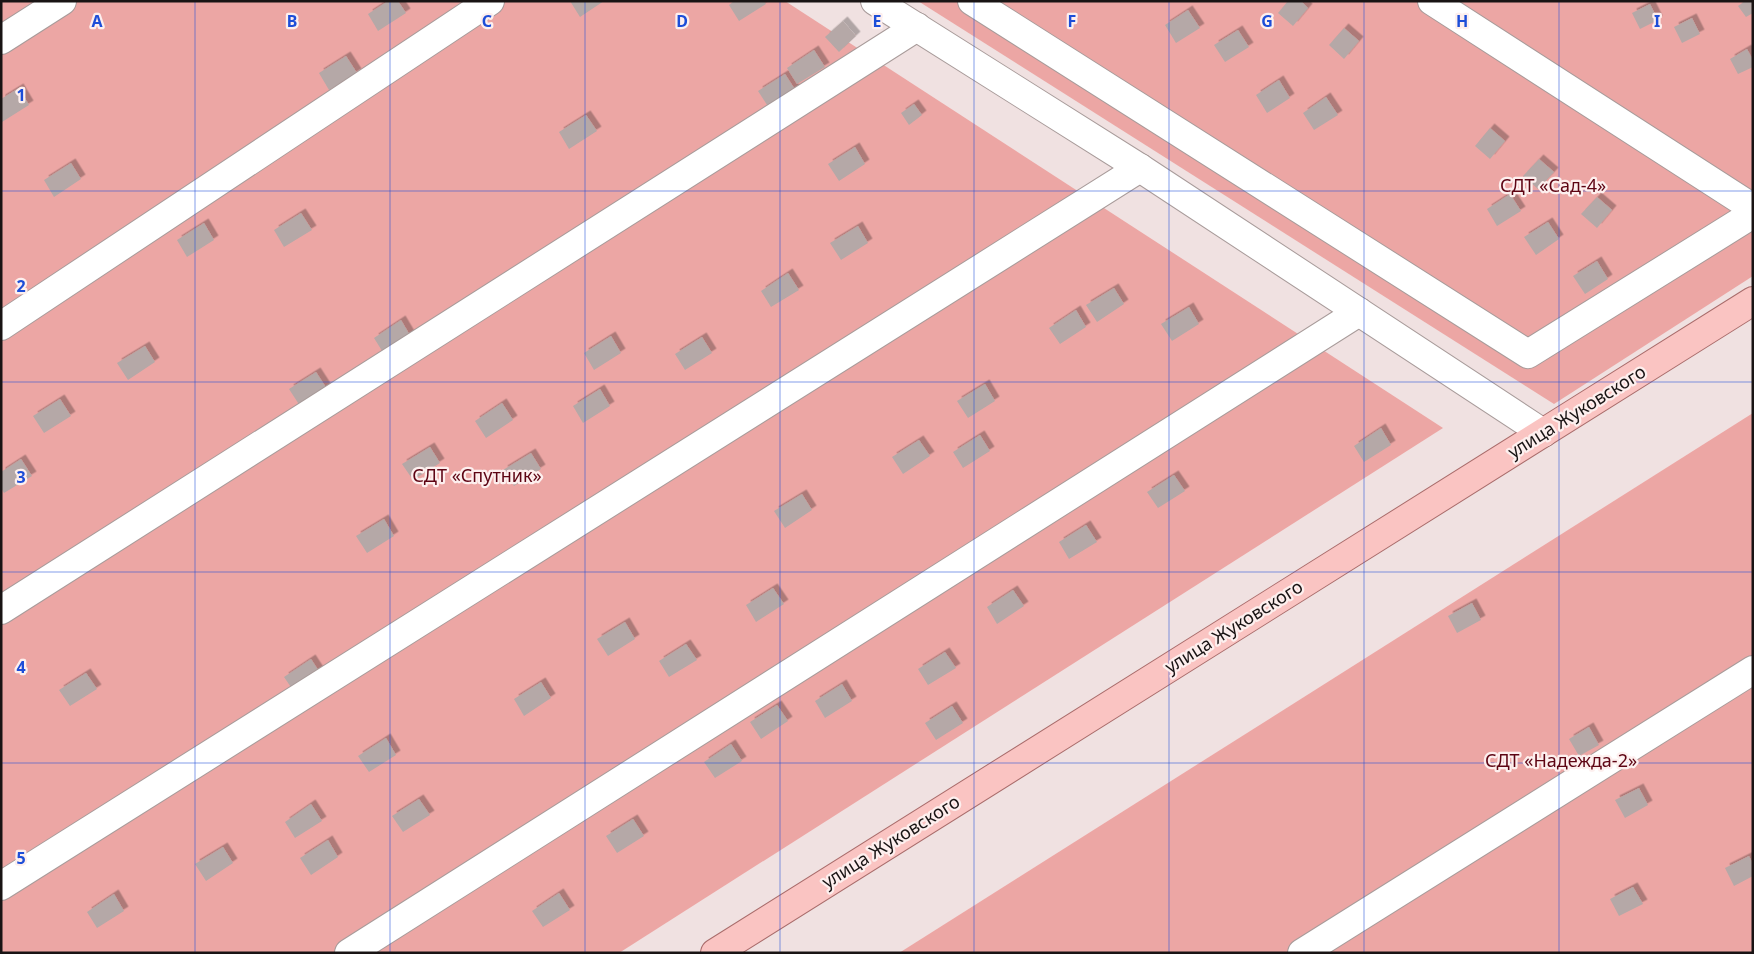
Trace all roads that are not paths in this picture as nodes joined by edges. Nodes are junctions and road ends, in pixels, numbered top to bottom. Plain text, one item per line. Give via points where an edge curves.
1 (62, 1) edge
2 (490, 1) edge
3 (875, 1) edge
4 (972, 1) edge
5 (1432, 1) edge
6 (916, 27) junction
7 (1, 40) edge
8 (1140, 168) junction
9 (1753, 208) edge
10 (1753, 214) edge
11 (1753, 301) edge
12 (1359, 312) junction
13 (1, 326) edge
14 (1543, 433) junction
15 (1, 610) edge
16 (1753, 670) edge
17 (1, 886) edge
18 (349, 953) edge
19 (715, 953) edge
20 (1302, 953) edge

1 - 7 lane
2 - 13 lane
3 - 6 lane
4 - 10 lane via 1528,354
5 - 9 lane
6 - 8 lane
6 - 15 lane
8 - 12 lane
8 - 17 lane
11 - 14 main road, улица Жуковского
12 - 14 lane
12 - 18 lane
14 - 19 main road, улица Жуковского
16 - 20 lane

